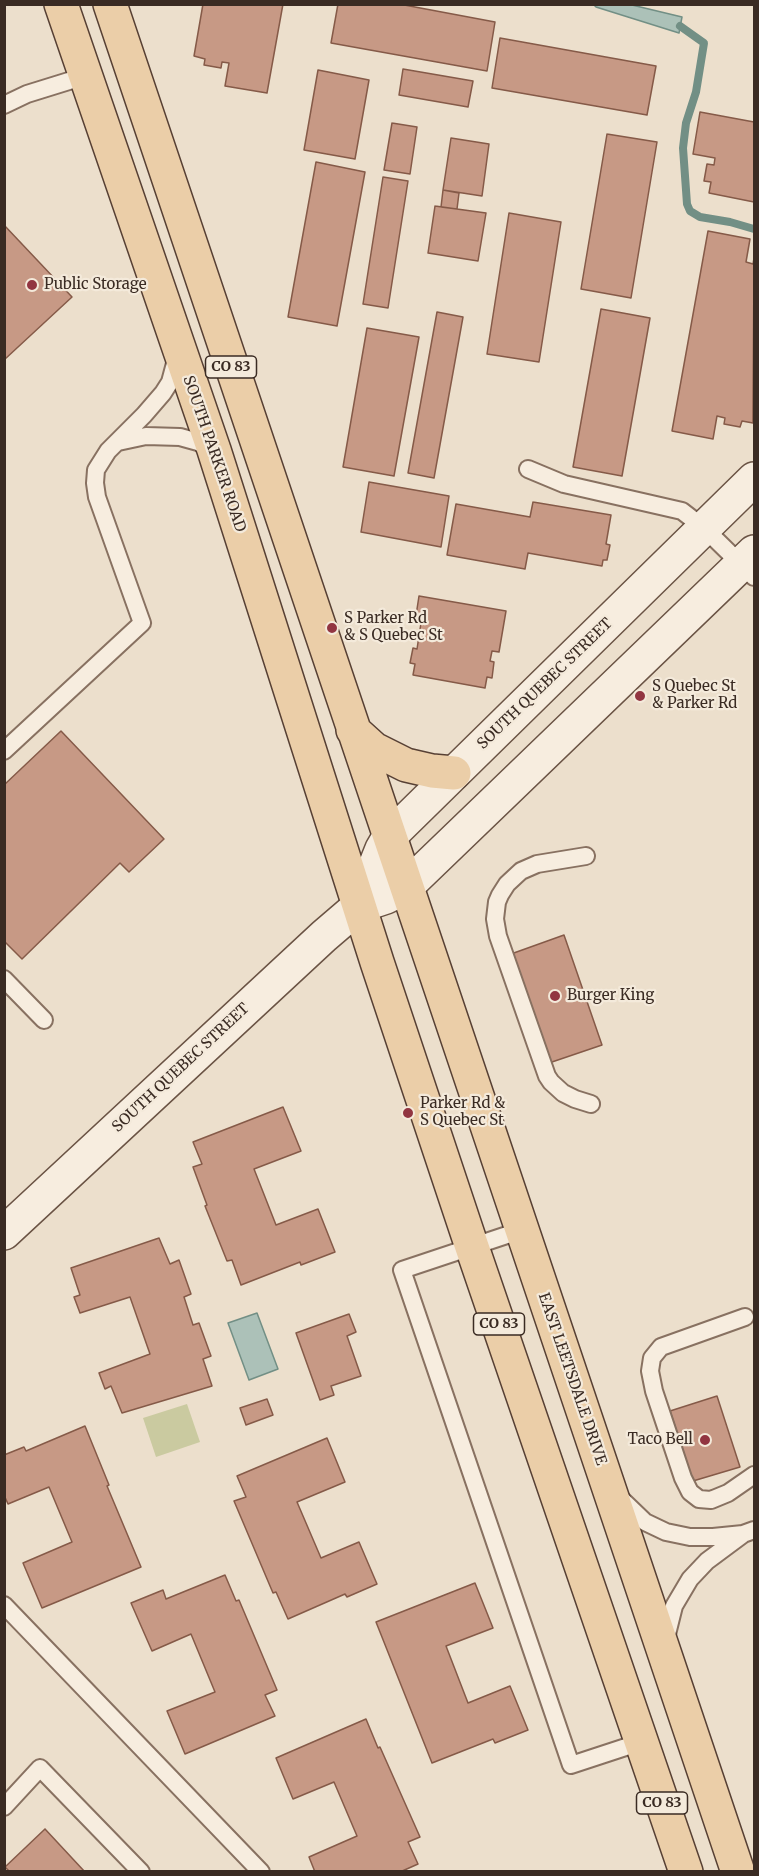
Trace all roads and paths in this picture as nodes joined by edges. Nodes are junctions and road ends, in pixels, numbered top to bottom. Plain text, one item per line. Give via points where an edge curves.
1 (61, 4) edge
2 (110, 4) edge
3 (85, 76) junction
4 (4, 105) edge
5 (179, 350) junction
6 (117, 442) junction
7 (214, 450) junction
8 (528, 469) dead end
9 (754, 479) edge
10 (704, 528) junction
11 (750, 564) edge
12 (353, 730) junction
13 (4, 751) edge
14 (454, 773) junction
15 (389, 837) junction
16 (586, 856) dead end
17 (406, 887) junction
18 (359, 906) junction
19 (4, 979) edge
20 (44, 1020) dead end
21 (591, 1104) dead end
22 (522, 1230) junction
23 (4, 1233) edge
24 (472, 1247) junction
25 (746, 1317) dead end
26 (604, 1474) junction
27 (754, 1474) edge
28 (748, 1532) edge
29 (4, 1605) edge
30 (666, 1655) junction
31 (641, 1742) junction
32 (4, 1807) edge
33 (141, 1872) edge
34 (261, 1872) edge
35 (686, 1872) edge
36 (738, 1872) edge

1 - 3 main road, SOUTH PARKER ROAD / CO 83
2 - 12 main road, CO 83
3 - 4 lane
3 - 5 main road, SOUTH PARKER ROAD / CO 83
5 - 6 lane via 163,393
5 - 7 main road, SOUTH PARKER ROAD / CO 83
6 - 7 lane via 171,436
6 - 13 lane via 99,464 95,483 142,624
7 - 18 main road, SOUTH PARKER ROAD / CO 83
8 - 10 lane via 564,484 682,512
9 - 10 main road, SOUTH QUEBEC STREET
10 - 11 lane
10 - 14 main road, SOUTH QUEBEC STREET
11 - 17 main road, SOUTH QUEBEC STREET
12 - 14 main road via 374,749 406,765
12 - 15 main road, CO 83
14 - 15 main road, SOUTH QUEBEC STREET
15 - 17 main road, CO 83
15 - 18 main road, SOUTH QUEBEC STREET
16 - 21 lane via 545,862 521,871 500,895 495,919 547,1076 562,1093
17 - 18 main road, SOUTH QUEBEC STREET
17 - 22 main road, EAST LEETSDALE DRIVE / CO 83
18 - 23 main road, SOUTH QUEBEC STREET
18 - 24 main road, CO 83
19 - 20 lane
22 - 24 lane
22 - 26 main road, EAST LEETSDALE DRIVE / CO 83
24 - 31 main road, CO 83
24 - 31 lane via 402,1270 563,1743 571,1765
25 - 27 lane via 661,1347 652,1358 650,1371 690,1492 711,1500
26 - 28 lane via 627,1506 656,1528 690,1537
26 - 30 main road, EAST LEETSDALE DRIVE / CO 83
28 - 30 lane via 700,1567 685,1585 671,1615
29 - 34 lane
30 - 36 main road, EAST LEETSDALE DRIVE / CO 83
31 - 35 main road, CO 83
32 - 33 lane via 40,1768

